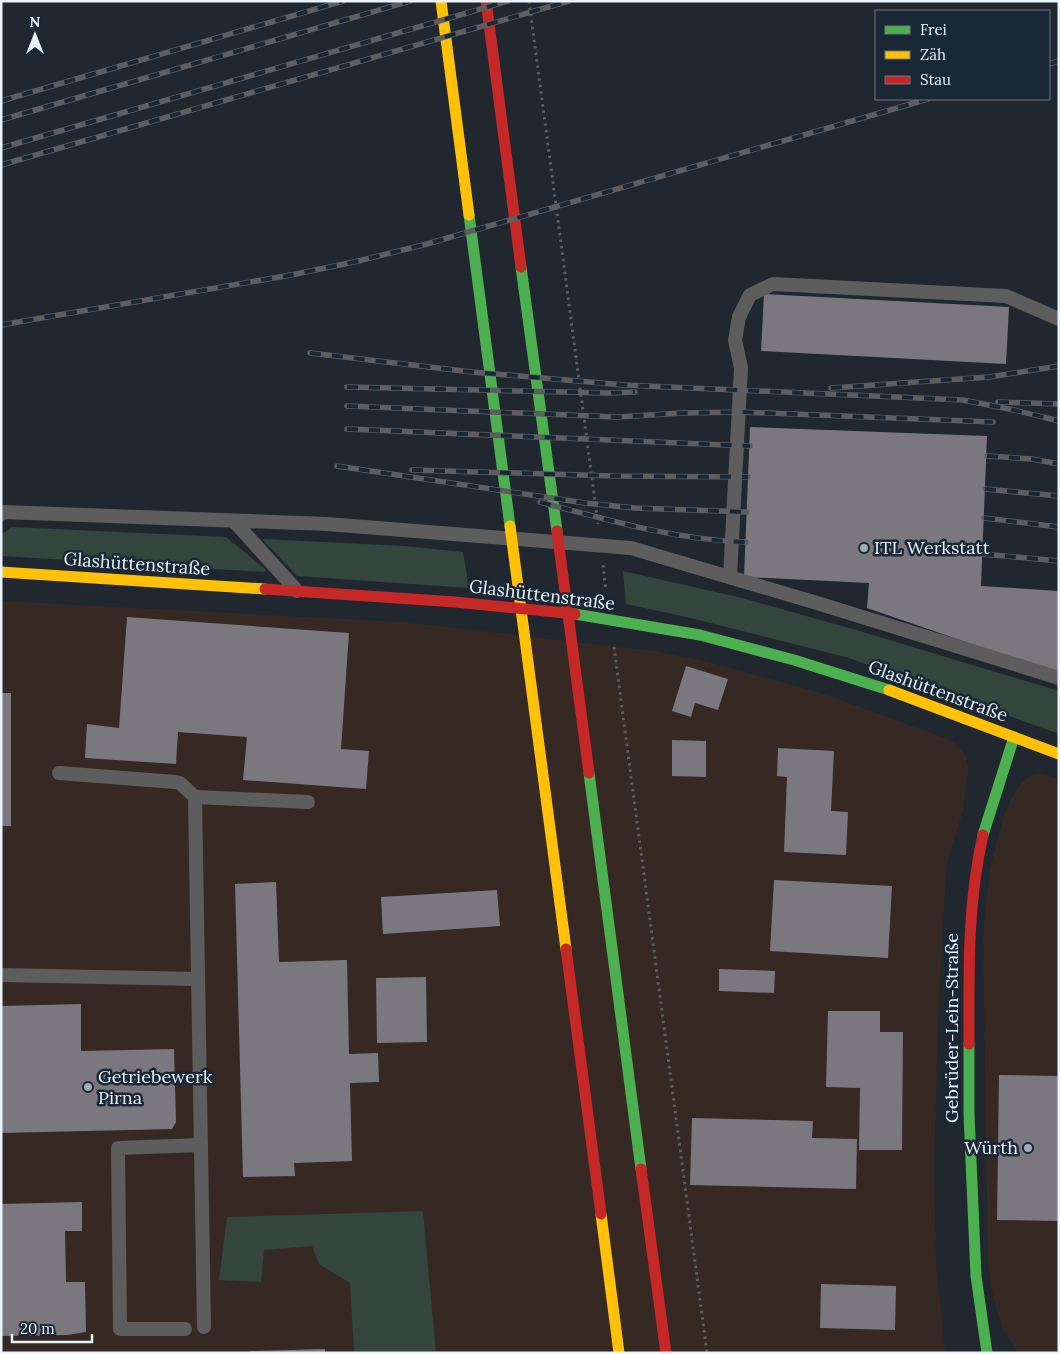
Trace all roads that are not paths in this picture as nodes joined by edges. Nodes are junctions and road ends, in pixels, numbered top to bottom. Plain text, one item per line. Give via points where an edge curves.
1 (441, 1) edge
2 (486, 1) edge
3 (1059, 319) edge
4 (2, 513) edge
5 (234, 521) junction
6 (1, 572) edge
7 (730, 577) junction
8 (297, 592) junction
9 (1059, 678) edge
10 (1014, 737) junction
11 (1059, 754) edge
12 (59, 773) dead end
13 (195, 797) junction
14 (308, 802) dead end
15 (1, 975) edge
16 (197, 979) junction
17 (201, 1145) junction
18 (204, 1327) dead end
19 (186, 1329) dead end
20 (619, 1353) edge
21 (666, 1353) edge
22 (987, 1353) edge

1 - 20 main road
2 - 21 main road
3 - 7 lane via 1006,296 773,284 750,295 739,317 736,340 741,368
4 - 5 lane
5 - 7 lane via 327,524 632,548
5 - 8 lane
6 - 8 main road, Glashüttenstraße
7 - 9 lane
8 - 10 main road, Glashüttenstraße via 565,612 700,636 794,660 892,691
10 - 11 main road, Glashüttenstraße
10 - 22 main road, Gebrüder-Lein-Straße via 983,836 969,933 972,1204 976,1276
12 - 13 lane via 175,782
13 - 14 lane
13 - 16 lane
15 - 16 lane
16 - 17 lane
17 - 18 lane
17 - 19 lane via 118,1148 120,1329

